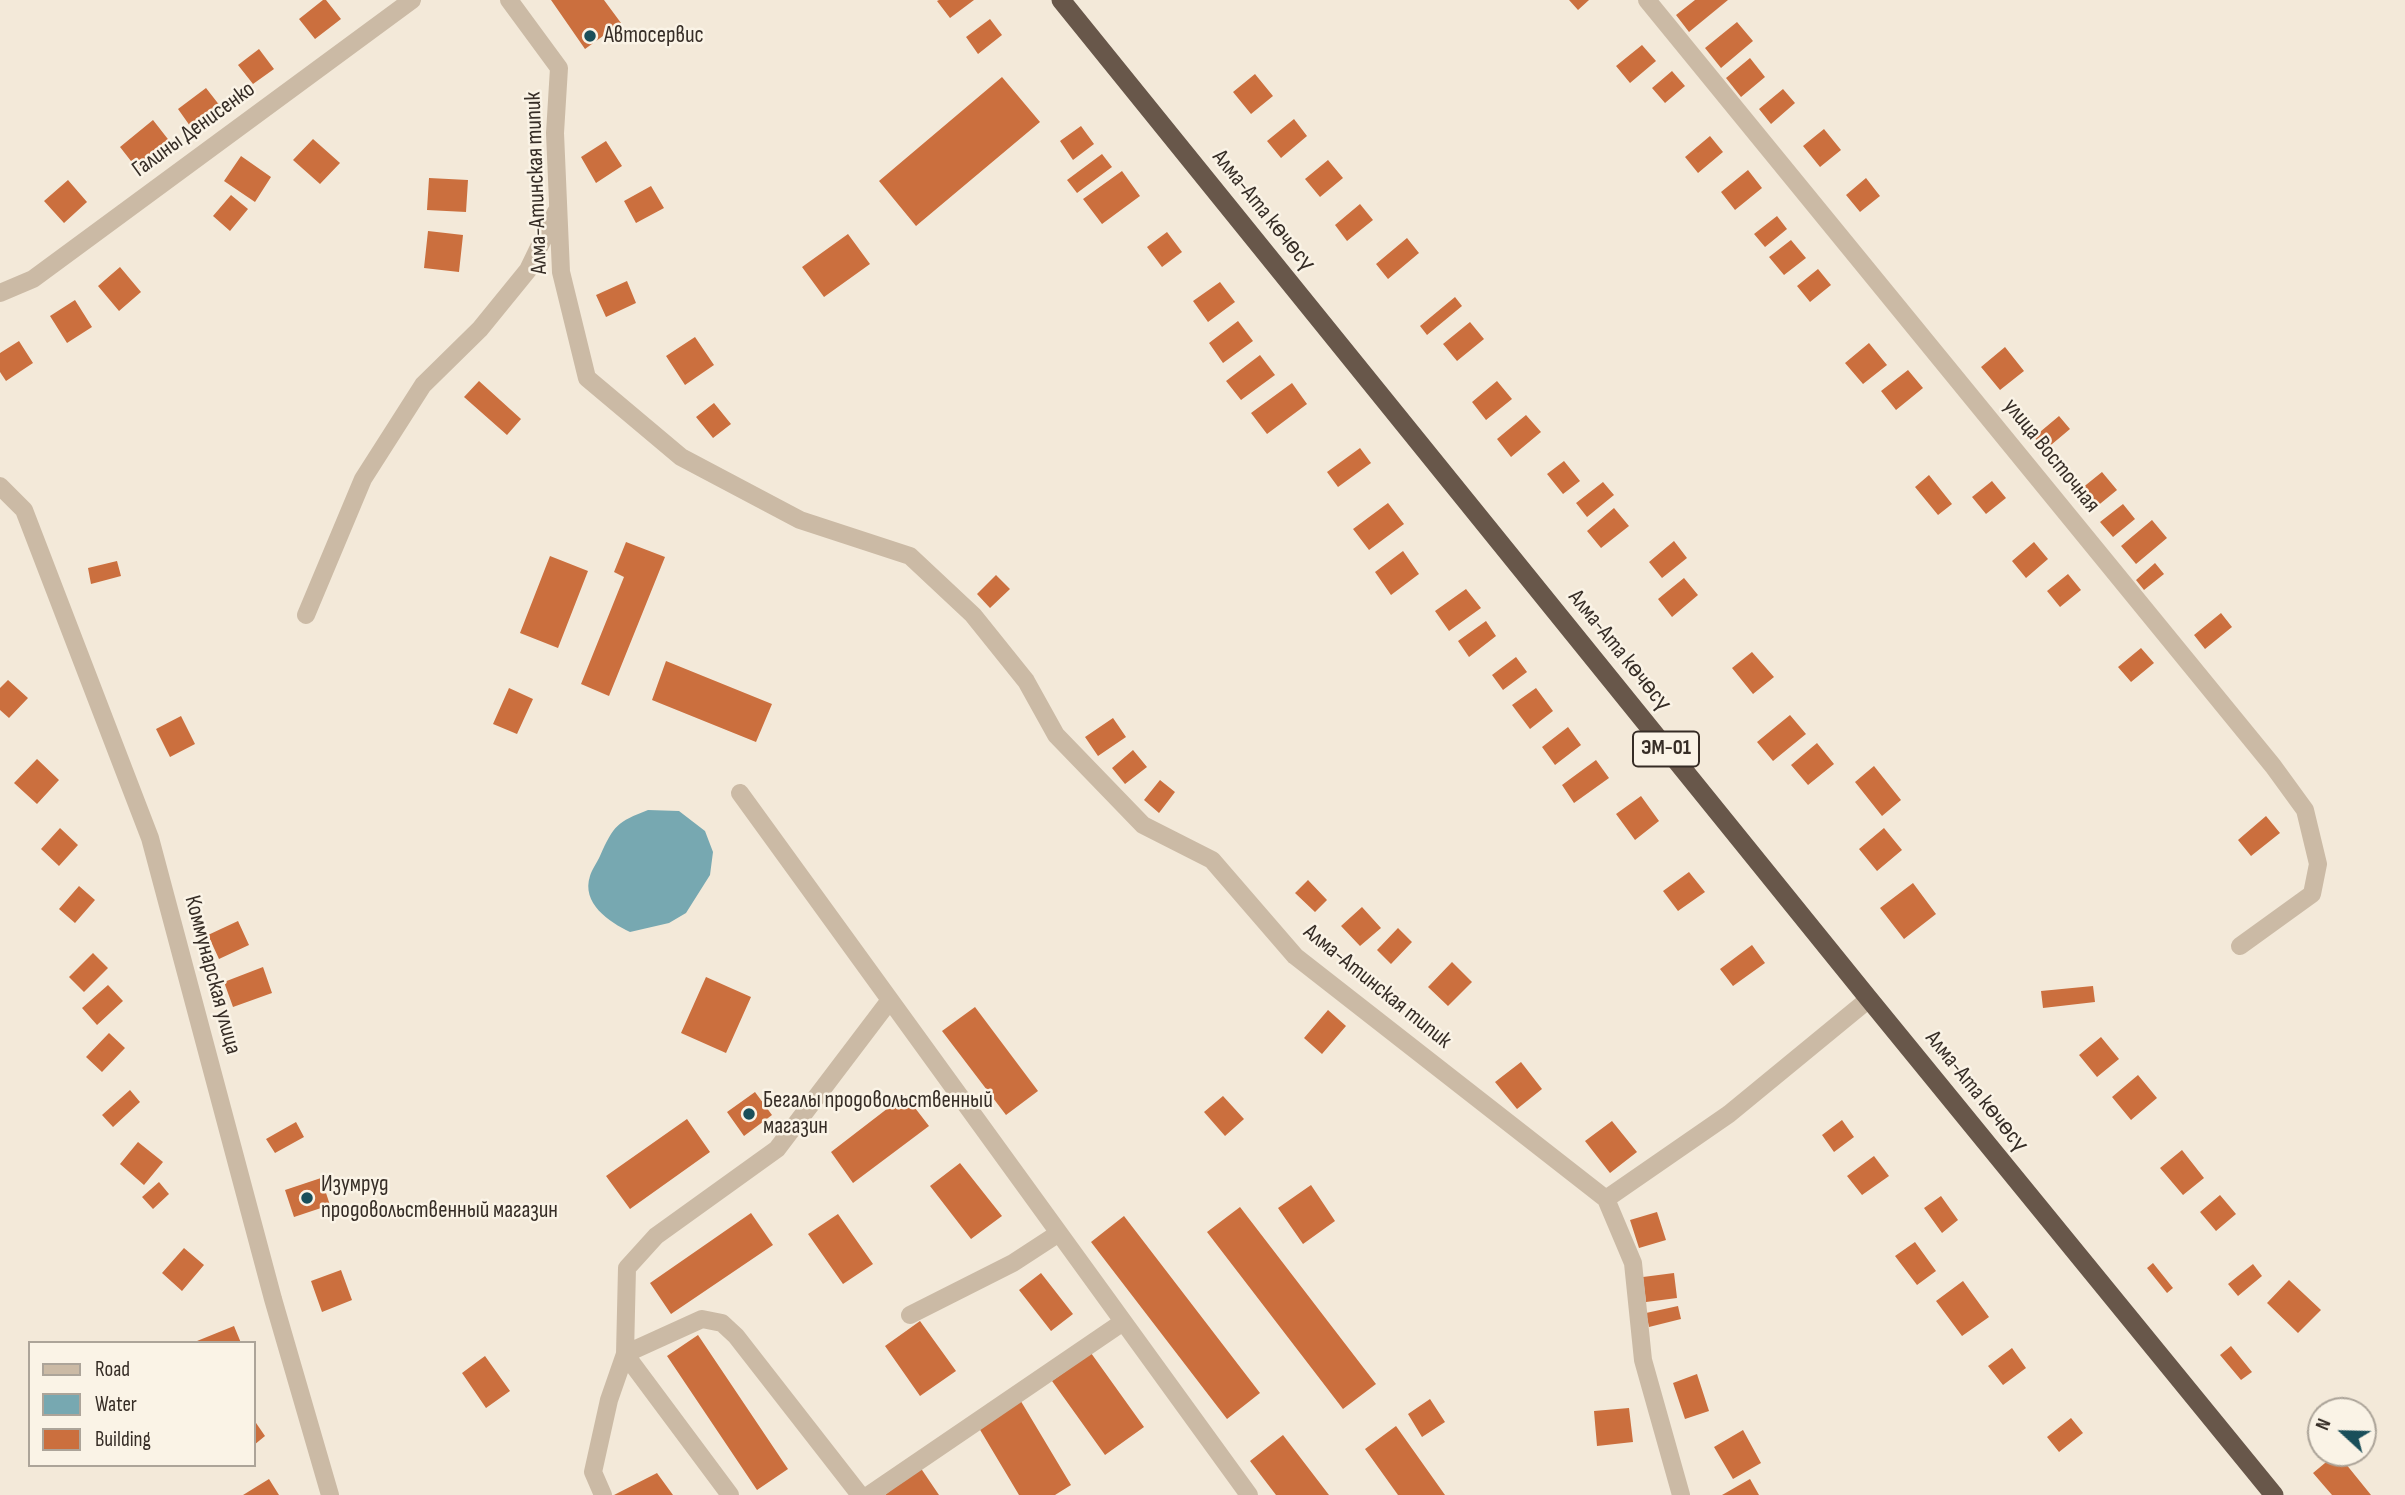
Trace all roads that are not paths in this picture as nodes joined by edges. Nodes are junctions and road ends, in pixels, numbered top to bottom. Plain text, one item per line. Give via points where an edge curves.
1 (412, 0) edge
2 (509, 0) edge
3 (1061, 0) edge
4 (1647, 0) edge
5 (558, 208) junction
6 (0, 293) edge
7 (0, 486) edge
8 (306, 615) dead end
9 (740, 793) dead end
10 (2240, 946) dead end
11 (1869, 999) junction
12 (890, 1000) junction
13 (1606, 1199) junction
14 (1059, 1233) junction
15 (910, 1315) dead end
16 (1123, 1322) junction
17 (625, 1354) junction
18 (330, 1495) edge
19 (603, 1495) edge
20 (730, 1495) edge
21 (860, 1495) edge
22 (869, 1495) edge
23 (1248, 1495) edge
24 (1681, 1495) edge
25 (2274, 1495) edge

1 - 6 street, Галины Денисенко via 33,279
2 - 5 street, Алма-Атинская типик via 559,68 555,133
3 - 11 highway, Алма-Ата көчөсү / ЭМ-01
4 - 10 street, улица Восточная via 2305,810 2318,864 2312,894
5 - 8 street via 528,270 480,329 423,385 363,479
5 - 13 street, Алма-Атинская типик via 561,272 587,379 681,457 800,520 910,556 973,615 1026,681 1056,736 1143,825 1212,860 1295,956
7 - 18 street, Коммунарская улица via 24,510 150,838
9 - 12 street
11 - 13 street via 1729,1114
11 - 25 highway, Алма-Ата көчөсү / ЭМ-01
12 - 14 street
12 - 17 street via 777,1149 656,1236 627,1268
13 - 24 street, Алма-Атинская типик via 1633,1263 1643,1360
14 - 15 street via 1013,1263
14 - 16 street
16 - 22 street
16 - 23 street
17 - 19 street via 593,1472
17 - 20 street
17 - 21 street via 702,1319 722,1323

